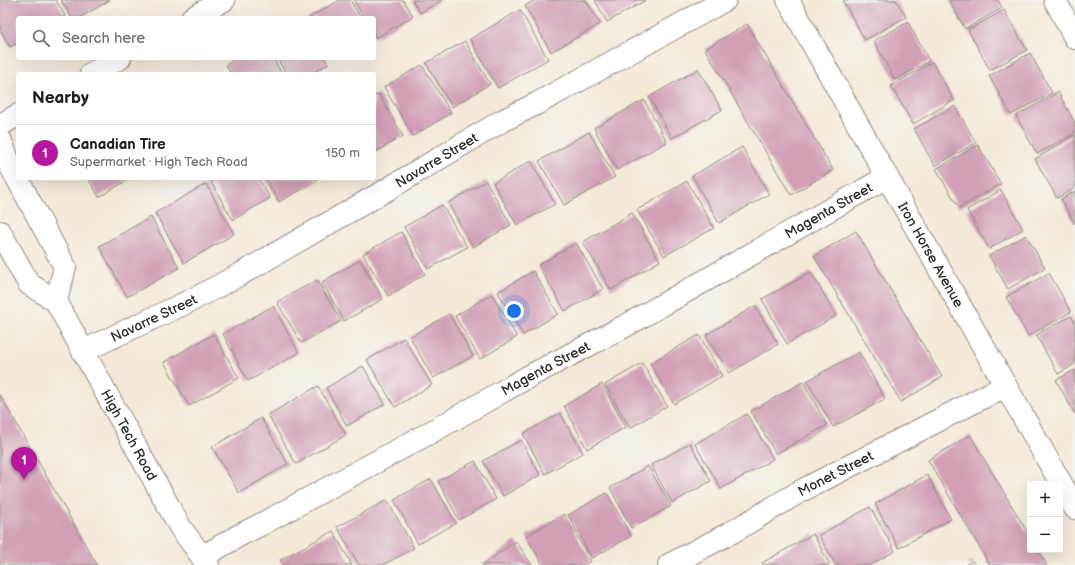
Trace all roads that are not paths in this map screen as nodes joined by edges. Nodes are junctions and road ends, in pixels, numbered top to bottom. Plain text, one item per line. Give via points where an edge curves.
1 (224, 0) edge
2 (725, 0) edge
3 (788, 0) edge
4 (1055, 0) edge
5 (196, 16) edge
6 (1075, 38) edge
7 (116, 60) edge
8 (95, 72) edge
9 (16, 116) edge
10 (0, 125) edge
11 (0, 139) edge
12 (16, 176) edge
13 (887, 177) junction
14 (18, 180) edge
15 (0, 232) edge
16 (56, 301) junction
17 (83, 352) junction
18 (1005, 386) junction
19 (1075, 508) edge
20 (205, 561) edge
21 (669, 565) edge

1 - 5 street
2 - 17 street, Navarre Street via 500,122 239,275
3 - 13 street, Iron Horse Avenue
4 - 6 street
7 - 8 street
9 - 10 street
11 - 12 street
13 - 18 street, Iron Horse Avenue
13 - 20 street, Magenta Street via 627,325 240,535
14 - 16 street via 65,267
15 - 16 street, High Tech Road via 29,284
16 - 17 street, High Tech Road
17 - 20 street, High Tech Road via 180,527
18 - 19 street, Iron Horse Avenue
18 - 21 street, Monet Street via 799,492 734,531

